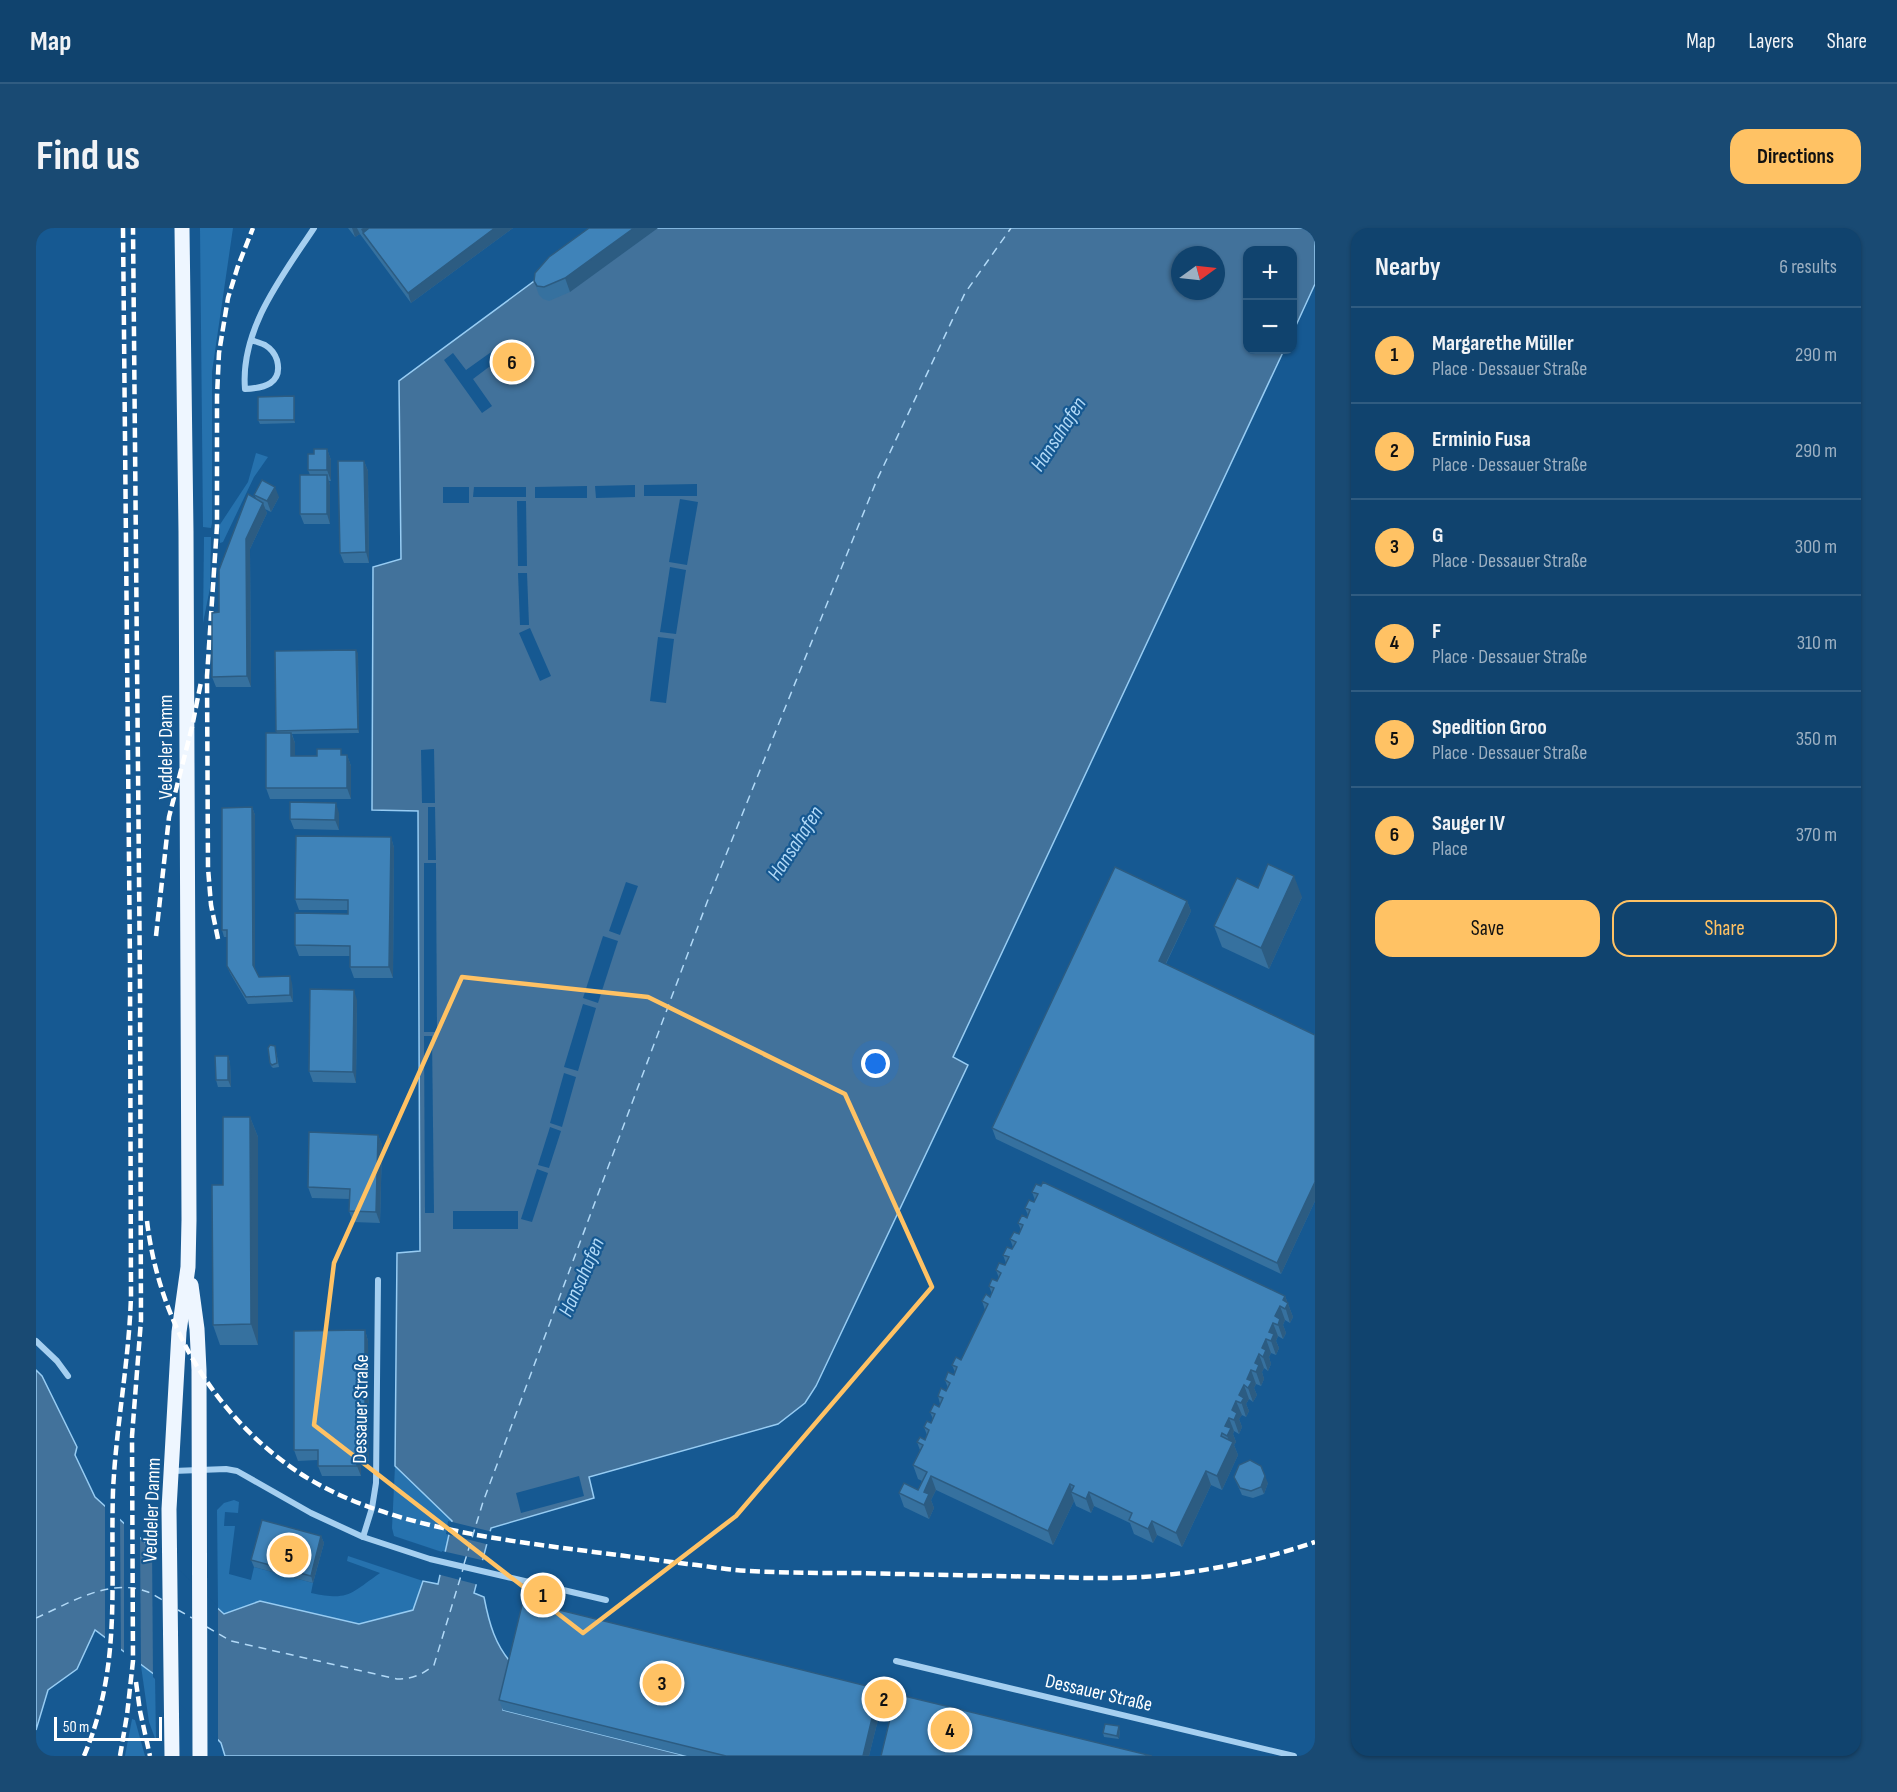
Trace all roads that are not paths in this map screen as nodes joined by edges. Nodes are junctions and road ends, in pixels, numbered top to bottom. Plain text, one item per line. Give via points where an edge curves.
1 (182, 228) edge
2 (314, 228) edge
3 (252, 340) junction
4 (188, 1267) junction
5 (378, 1281) dead end
6 (36, 1341) edge
7 (68, 1376) dead end
8 (200, 1470) junction
9 (172, 1471) junction
10 (363, 1537) junction
11 (606, 1600) dead end
12 (896, 1660) dead end
13 (172, 1756) edge
14 (200, 1756) edge
15 (1294, 1756) edge

1 - 4 main road, Veddeler Damm
2 - 3 street via 281,278
3 - 3 street via 244,375 245,389 269,384 278,369 267,346
4 - 8 main road, Veddeler Damm via 197,1329
4 - 9 main road, Veddeler Damm via 179,1332
5 - 10 street, Dessauer Straße via 376,1484
6 - 7 street
8 - 9 street
8 - 10 street via 237,1471 310,1513
8 - 14 main road, Veddeler Damm
9 - 13 main road, Veddeler Damm
10 - 11 street via 430,1559
12 - 15 street, Dessauer Straße

